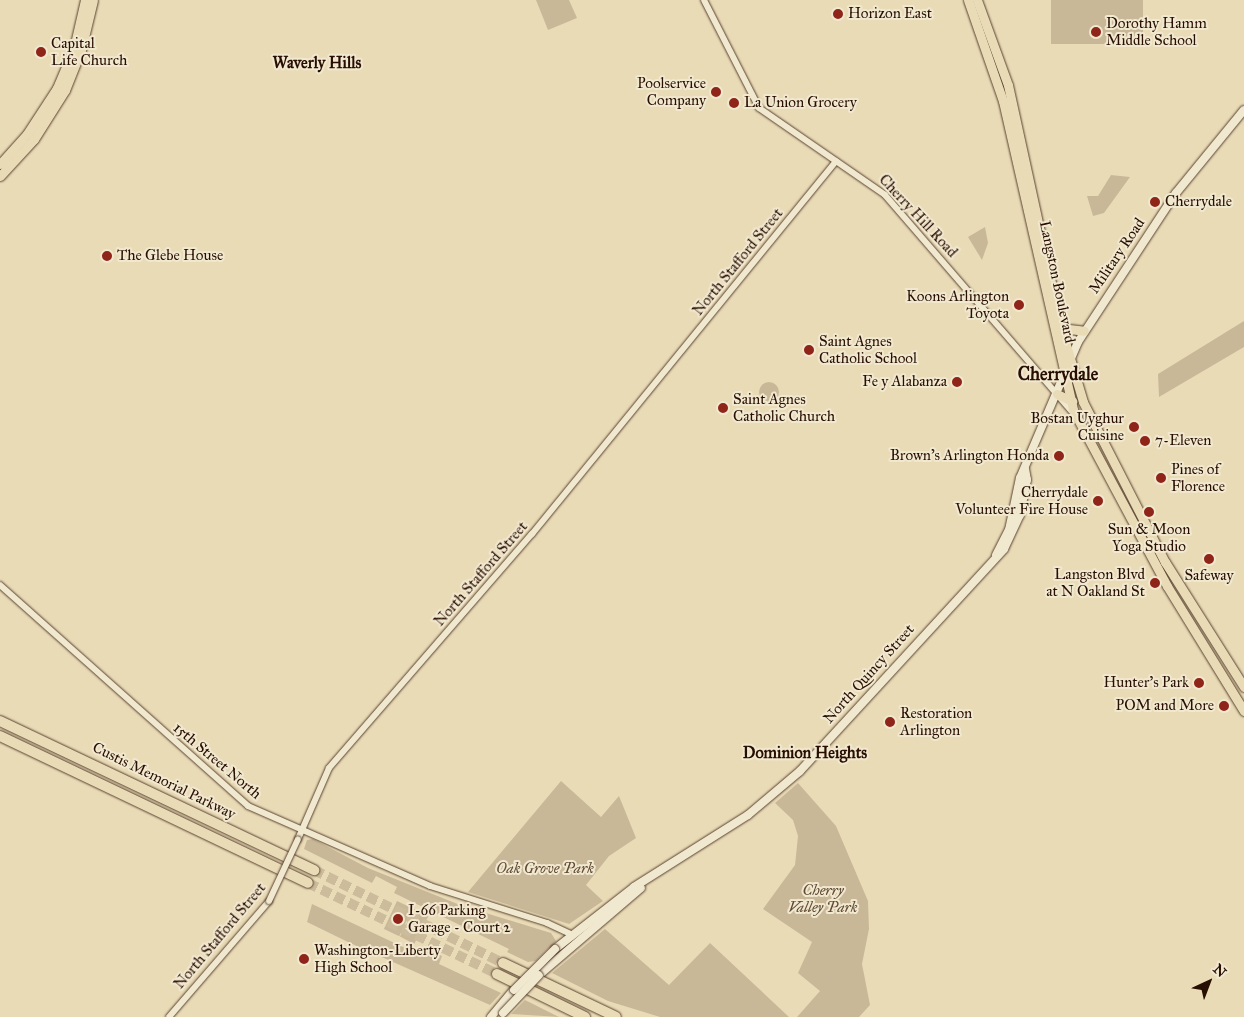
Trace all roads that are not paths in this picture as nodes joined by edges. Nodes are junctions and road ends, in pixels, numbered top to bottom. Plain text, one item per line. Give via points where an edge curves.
1 (85, 0) edge
2 (93, 0) edge
3 (704, 0) edge
4 (968, 0) edge
5 (977, 0) edge
6 (1244, 110) edge
7 (836, 161) junction
8 (0, 164) edge
9 (0, 176) edge
10 (1061, 328) junction
11 (1084, 331) junction
12 (1070, 361) junction
13 (1063, 378) junction
14 (1057, 394) junction
15 (1069, 399) junction
16 (1075, 415) junction
17 (1091, 421) junction
18 (0, 585) edge
19 (1244, 687) edge
20 (1244, 711) edge
21 (0, 714) edge
22 (0, 721) edge
23 (0, 737) edge
24 (95, 765) junction
25 (303, 828) junction
26 (314, 870) tunnel mouth
27 (657, 874) junction
28 (308, 883) tunnel mouth
29 (571, 934) junction
30 (558, 950) junction
31 (503, 963) tunnel mouth
32 (497, 974) tunnel mouth
33 (498, 1014) edge
34 (169, 1017) edge
35 (585, 1017) edge
36 (616, 1017) edge

1 - 8 main road via 74,48 57,88 27,134
2 - 9 main road via 85,40 65,90 34,139
3 - 7 street, Cherry Hill Road via 759,108
4 - 13 main road, Langston Boulevard via 1003,101
5 - 10 main road, Langston Boulevard via 1010,91
6 - 11 main road, Military Road via 1176,193
7 - 14 street, Cherry Hill Road via 885,195
7 - 25 street, North Stafford Street via 532,534 330,768
10 - 11 main road
10 - 12 main road, Langston Boulevard
11 - 12 main road, Military Road
12 - 13 main road, Military Road
12 - 17 main road, Langston Boulevard
13 - 14 main road, North Quincy Street
13 - 15 main road, Langston Boulevard
14 - 15 main road
14 - 16 street, Cherry Hill Road
14 - 27 main road, North Quincy Street via 1025,469 1027,480 1014,532 996,554 789,780 742,820
15 - 16 main road, Langston Boulevard
15 - 17 main road
16 - 20 main road, Langston Boulevard via 1168,586
17 - 19 main road, Langston Boulevard via 1170,570
18 - 25 street, 15th Street North via 237,798 261,813
21 - 24 highway via 51,738
22 - 24 highway, Custis Memorial Parkway
23 - 28 highway, Custis Memorial Parkway
24 - 26 highway, Custis Memorial Parkway
25 - 29 street, 15th Street North via 430,886 547,923
25 - 34 street, North Stafford Street, bridge via 269,901
27 - 29 main road, North Quincy Street
27 - 30 main road, North Quincy Street
29 - 30 main road, North Quincy Street
30 - 33 main road, North Quincy Street, bridge
31 - 36 highway
32 - 35 highway

